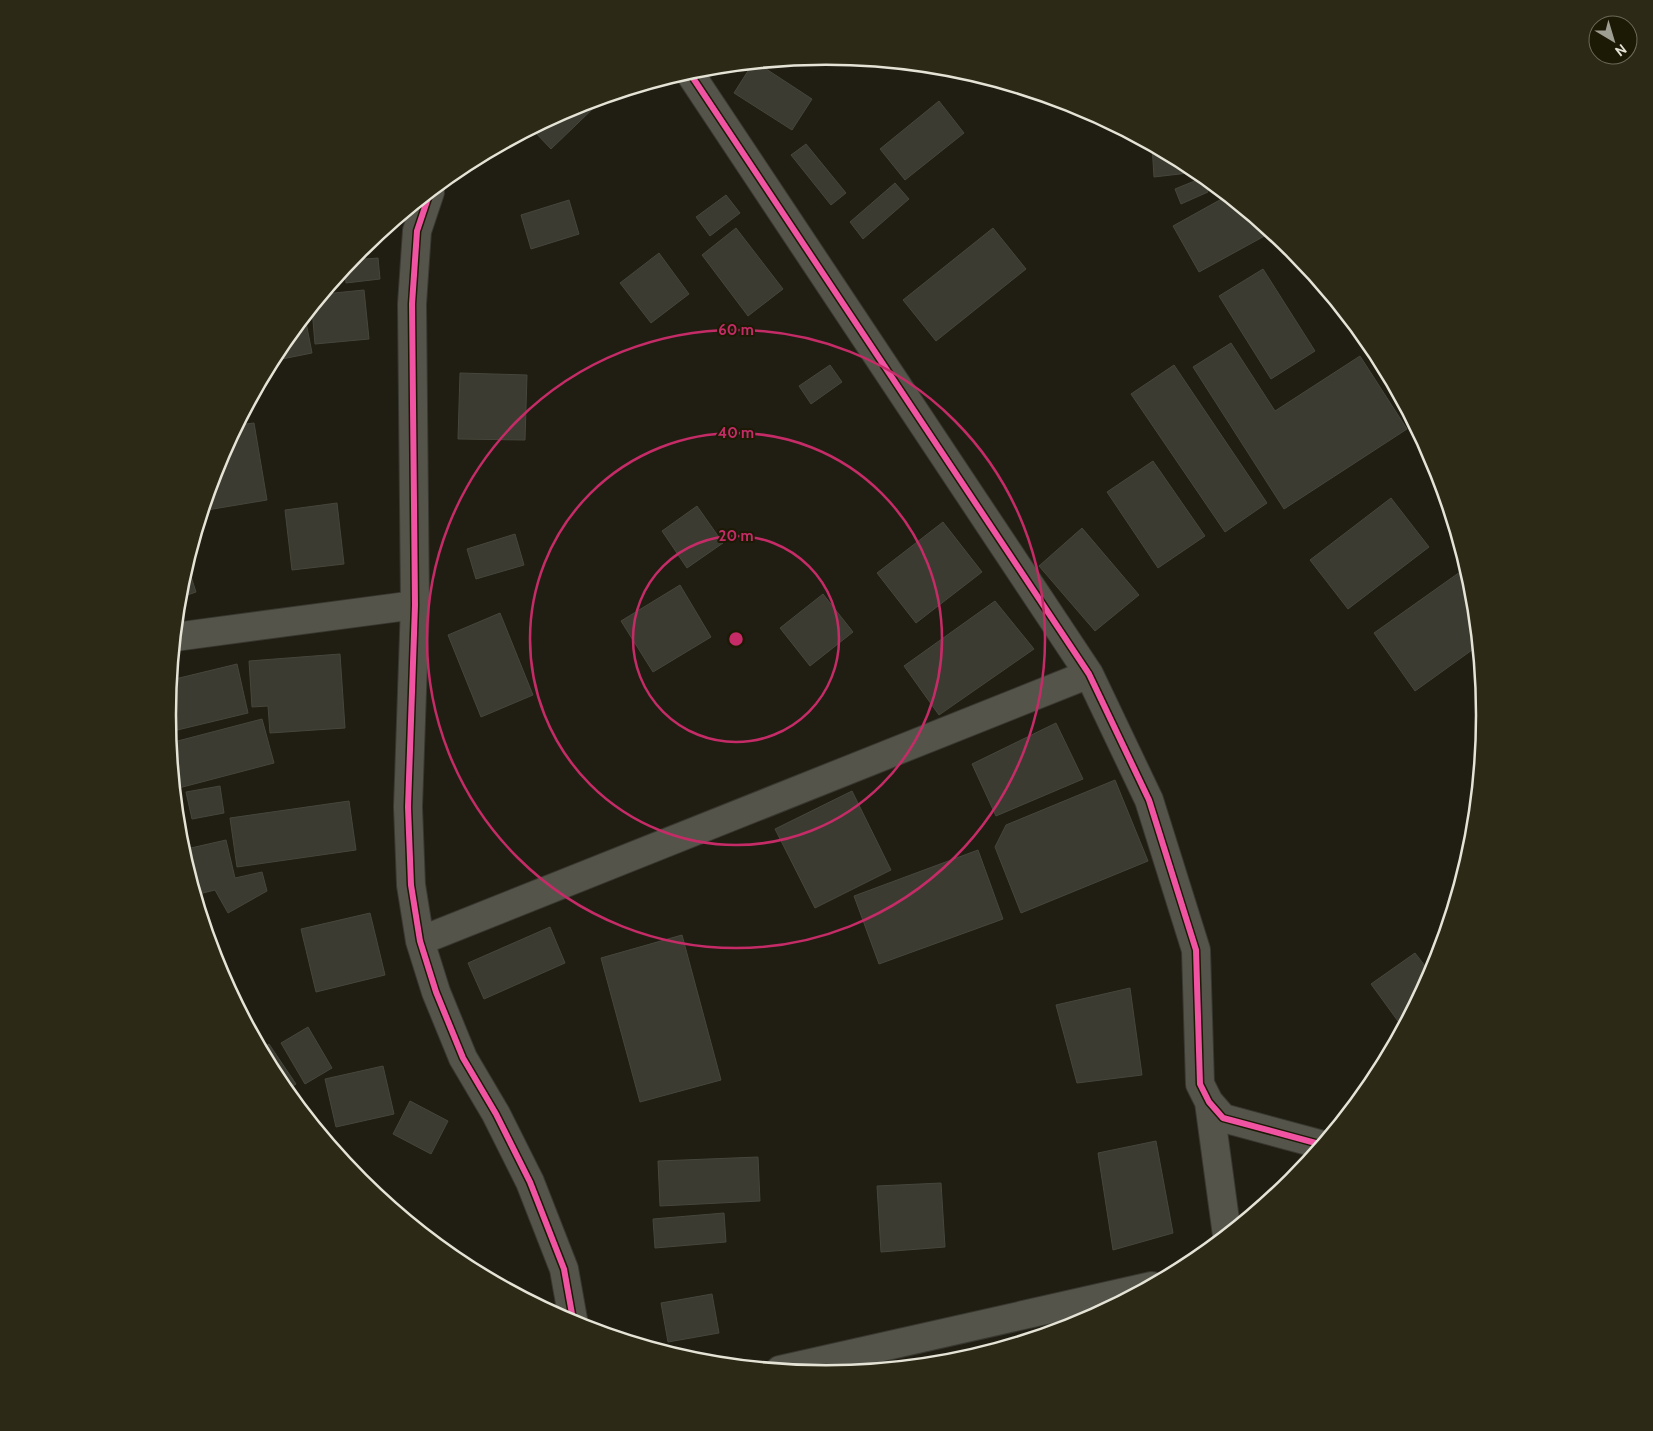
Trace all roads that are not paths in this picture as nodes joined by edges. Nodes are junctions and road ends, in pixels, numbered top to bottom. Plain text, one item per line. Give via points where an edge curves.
1 (693, 79) edge
2 (426, 203) edge
3 (415, 605) junction
4 (181, 636) edge
5 (1089, 674) junction
6 (420, 941) junction
7 (1209, 1102) junction
8 (1317, 1143) edge
9 (1226, 1229) edge
10 (1129, 1291) edge
11 (572, 1313) edge
12 (800, 1365) edge

1 - 5 street
2 - 3 street via 417,230 412,304
3 - 4 street
3 - 6 street via 408,807 412,885
5 - 6 street
5 - 7 street via 1149,800 1196,950 1200,1084
6 - 11 street via 462,1058 496,1114 530,1182 564,1269
7 - 8 street via 1224,1118
7 - 9 street
10 - 12 street

